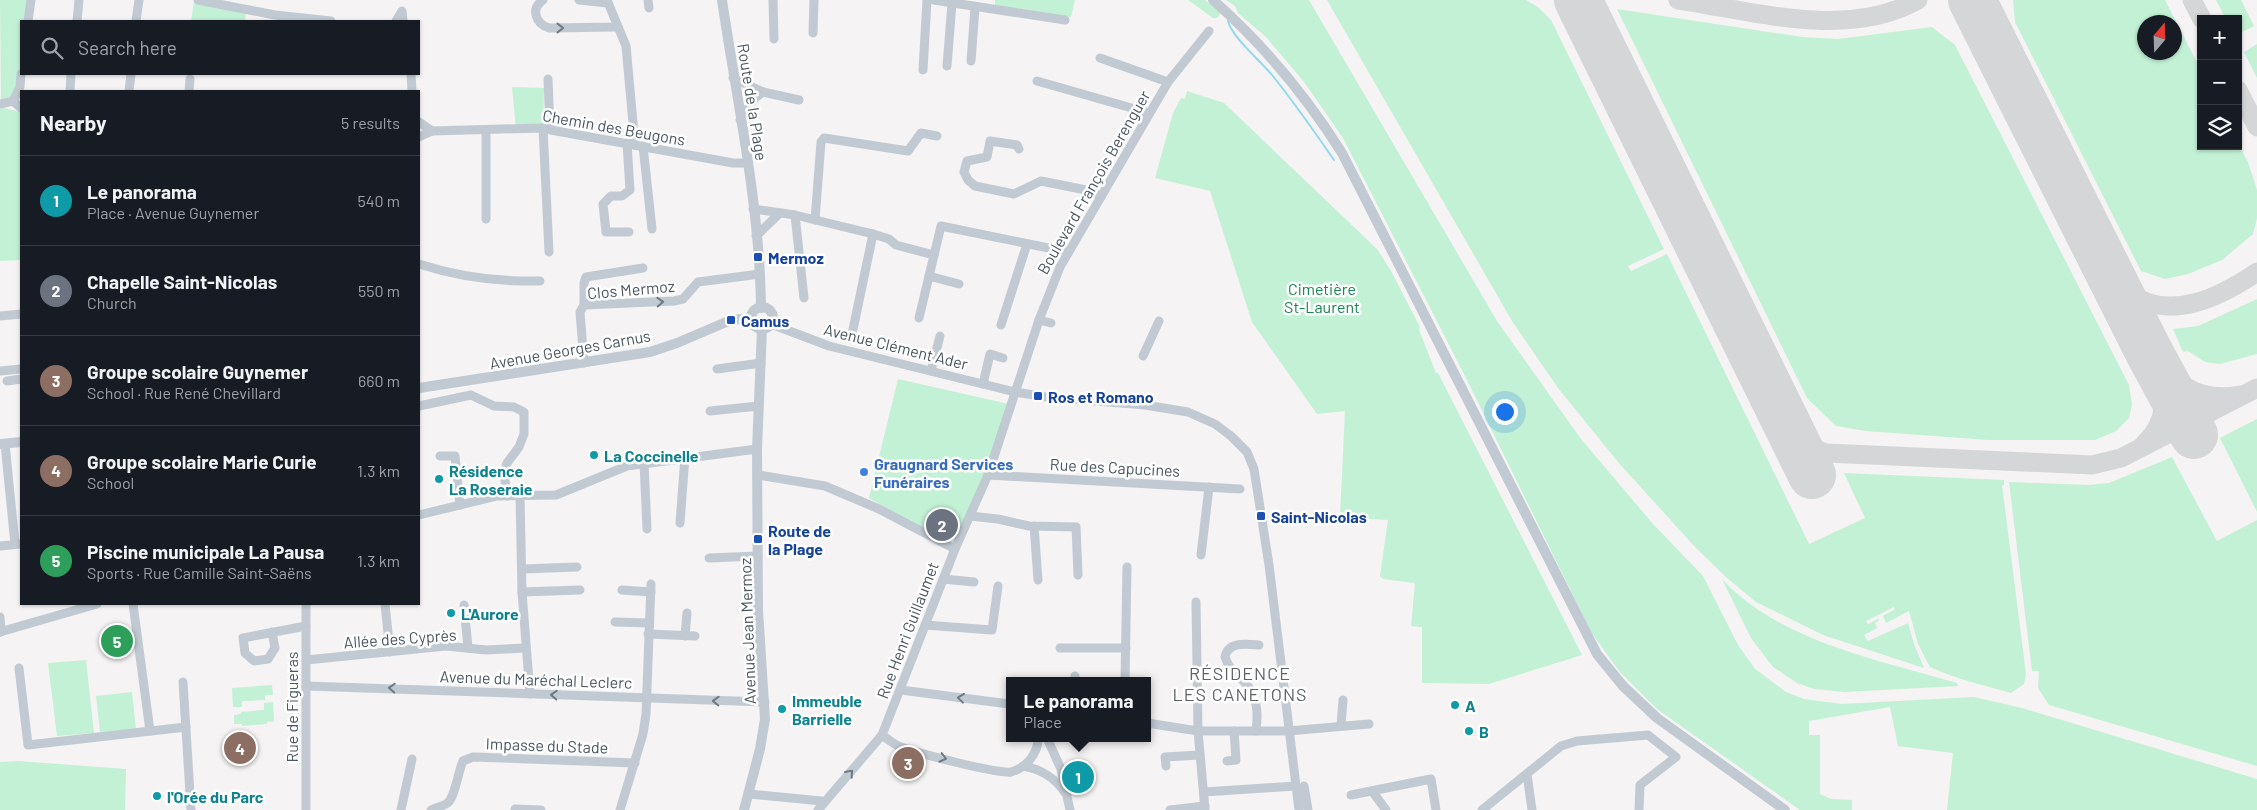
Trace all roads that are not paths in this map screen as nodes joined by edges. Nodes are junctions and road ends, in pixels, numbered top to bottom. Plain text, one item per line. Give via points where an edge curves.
1 (31, 0) edge
2 (79, 0) edge
3 (139, 0) edge
4 (198, 0) edge
5 (402, 0) edge
6 (543, 0) edge
7 (579, 0) edge
8 (722, 0) edge
9 (774, 0) edge
10 (814, 0) edge
11 (927, 0) edge
12 (934, 0) edge
13 (1213, 0) edge
14 (607, 2) edge
15 (952, 3) junction
16 (975, 8) junction
17 (402, 11) junction
18 (28, 20) edge
19 (77, 20) edge
20 (136, 20) edge
21 (309, 20) edge
22 (397, 20) edge
23 (403, 20) edge
24 (1065, 20) dead end
25 (618, 27) junction
26 (1209, 31) dead end
27 (814, 33) dead end
28 (774, 39) dead end
29 (1100, 58) dead end
30 (971, 61) dead end
31 (947, 66) dead end
32 (923, 70) dead end
33 (21, 75) edge
34 (71, 75) edge
35 (131, 75) edge
36 (411, 75) edge
37 (734, 78) junction
38 (190, 79) dead end
39 (548, 79) dead end
40 (1037, 81) dead end
41 (1168, 82) junction
42 (70, 90) edge
43 (129, 90) edge
44 (189, 90) edge
45 (412, 90) edge
46 (763, 92) junction
47 (1074, 98) dead end
48 (799, 100) dead end
49 (13, 101) junction
50 (0, 104) edge
51 (20, 107) edge
52 (1148, 115) junction
53 (740, 120) junction
54 (420, 123) edge
55 (547, 129) junction
56 (486, 130) junction
57 (432, 131) junction
58 (937, 136) dead end
59 (420, 137) edge
60 (635, 145) junction
61 (1019, 149) dead end
62 (748, 163) junction
63 (1101, 196) junction
64 (753, 209) junction
65 (780, 213) junction
66 (795, 215) junction
67 (486, 219) dead end
68 (815, 220) junction
69 (652, 229) dead end
70 (629, 232) dead end
71 (873, 234) junction
72 (756, 236) junction
73 (1027, 244) junction
74 (549, 252) dead end
75 (1068, 252) junction
76 (934, 255) junction
77 (420, 264) edge
78 (643, 268) dead end
79 (760, 274) junction
80 (929, 276) junction
81 (540, 281) dead end
82 (959, 284) dead end
83 (804, 298) dead end
84 (584, 305) junction
85 (760, 308) junction
86 (20, 314) edge
87 (0, 316) edge
88 (752, 318) junction
89 (919, 318) dead end
90 (1039, 320) junction
91 (1159, 321) dead end
92 (1051, 323) dead end
93 (1002, 325) dead end
94 (767, 327) junction
95 (940, 336) dead end
96 (851, 339) dead end
97 (1143, 356) dead end
98 (1003, 358) dead end
99 (584, 363) junction
100 (760, 363) junction
101 (20, 369) edge
102 (717, 370) dead end
103 (0, 371) edge
104 (931, 371) junction
105 (20, 379) edge
106 (7, 381) dead end
107 (983, 384) junction
108 (420, 388) edge
109 (1015, 392) junction
110 (420, 406) edge
111 (759, 406) junction
112 (710, 412) dead end
113 (20, 442) edge
114 (2, 444) edge
115 (757, 448) junction
116 (440, 456) dead end
117 (685, 457) junction
118 (644, 463) junction
119 (758, 475) junction
120 (988, 475) junction
121 (1209, 487) junction
122 (1240, 489) dead end
123 (507, 496) junction
124 (520, 496) junction
125 (460, 505) junction
126 (420, 515) edge
127 (970, 516) junction
128 (680, 522) dead end
129 (1031, 526) junction
130 (647, 529) dead end
131 (1030, 538) dead end
132 (18, 544) edge
133 (0, 546) edge
134 (955, 549) junction
135 (1201, 555) dead end
136 (758, 556) junction
137 (709, 558) dead end
138 (577, 567) dead end
139 (1127, 567) dead end
140 (522, 569) junction
141 (1078, 575) dead end
142 (943, 579) junction
143 (1038, 580) dead end
144 (974, 582) dead end
145 (998, 586) dead end
146 (580, 590) dead end
147 (622, 590) dead end
148 (522, 592) junction
149 (1196, 602) dead end
150 (94, 605) edge
151 (134, 605) edge
152 (306, 605) edge
153 (385, 605) edge
154 (464, 605) dead end
155 (687, 613) dead end
156 (0, 617) edge
157 (615, 622) dead end
158 (649, 624) junction
159 (925, 625) junction
160 (306, 626) junction
161 (1, 632) edge
162 (272, 632) dead end
163 (648, 634) junction
164 (1259, 645) dead end
165 (468, 648) junction
166 (525, 648) junction
167 (1060, 648) dead end
168 (1126, 648) junction
169 (905, 649) dead end
170 (390, 652) junction
171 (914, 652) junction
172 (306, 660) junction
173 (19, 668) dead end
174 (1126, 677) edge
175 (183, 682) dead end
176 (306, 686) junction
177 (901, 690) junction
178 (530, 694) junction
179 (647, 698) junction
180 (1342, 700) dead end
181 (765, 702) junction
182 (1006, 704) edge
183 (1151, 724) edge
184 (1369, 724) dead end
185 (1341, 725) junction
186 (186, 727) junction
187 (150, 731) junction
188 (1198, 731) junction
189 (1234, 731) junction
190 (1256, 731) junction
191 (1288, 731) junction
192 (882, 735) junction
193 (1037, 742) edge
194 (1049, 742) edge
195 (1200, 755) junction
196 (412, 759) dead end
197 (1227, 761) dead end
198 (635, 763) junction
199 (1024, 766) junction
200 (1166, 766) dead end
201 (1527, 774) junction
202 (1299, 786) junction
203 (1372, 791) junction
204 (1204, 792) junction
205 (749, 794) junction
206 (1351, 795) dead end
207 (822, 801) dead end
208 (1069, 806) edge
209 (1169, 807) edge
210 (1205, 808) edge
211 (515, 809) edge
212 (191, 810) edge
213 (306, 810) edge
214 (400, 810) edge
215 (432, 810) edge
216 (541, 810) edge
217 (620, 810) edge
218 (744, 810) edge
219 (818, 810) edge
220 (1299, 810) edge
221 (1308, 810) edge
222 (1386, 810) edge
223 (1436, 810) edge
224 (1482, 810) edge
225 (1532, 810) edge
226 (1639, 810) edge
227 (1785, 810) edge

1 - 18 street
2 - 19 street
3 - 20 street
4 - 21 street
5 - 17 street
6 -> 25 street via 536,8 538,22 543,26
7 - 14 street
8 - 37 street, Route de la Plage
9 - 28 street
10 - 27 street
11 - 32 street
12 - 15 street
13 - 227 street via 1285,72 1342,153 1597,654 1628,691 1657,718
14 - 25 street
15 - 16 street
15 - 31 street
16 - 24 street
16 - 30 street
17 - 22 street
17 - 23 street
25 - 60 street via 626,46
26 - 41 street, Boulevard François Berenguer
29 - 41 street
33 - 49 street via 20,87
34 - 42 street
35 - 43 street
36 - 45 street
37 - 46 street
37 - 53 street, Route de la Plage
38 - 44 street
39 - 55 street
40 - 52 street
41 - 52 street, Boulevard François Berenguer
46 - 48 street
46 - 53 street
47 - 52 street
49 - 50 street
49 - 51 street
52 - 63 street, Boulevard François Berenguer
53 - 62 street, Route de la Plage
54 - 57 street
55 - 56 street, Chemin des Beugons
55 - 60 street, Chemin des Beugons
55 - 74 street
56 - 57 street, Chemin des Beugons
56 - 67 street
57 - 59 street
58 - 68 street via 921,133 908,151 824,138 821,142
60 - 62 street, Chemin des Beugons
60 - 69 street
60 - 70 street via 630,190 622,196 611,196 603,204 606,232
61 - 63 street via 1017,145 990,141 986,157 967,161 964,172 968,180 975,186 1014,194 1040,181
62 - 64 street, Route de la Plage
63 - 75 street, Boulevard François Berenguer
64 - 65 street
64 - 72 street, Route de la Plage
65 - 66 street
65 - 72 street
66 - 68 street
66 - 83 street
68 - 71 street
71 - 76 street via 896,245
71 - 96 street
72 - 79 street, Route de la Plage
73 - 75 street
73 - 76 street via 941,226
73 - 93 street
75 - 90 street, Boulevard François Berenguer
76 - 80 street
77 - 81 street via 471,278
78 - 84 street via 586,277
84 -> 79 street, Clos Mermoz via 674,301 683,299 698,282
79 - 85 street, Route de la Plage
80 - 82 street
80 - 89 street
84 - 99 street, Clos Mermoz via 580,312
85 - 88 street
85 - 94 street via 772,314
86 - 87 street
88 - 94 street via 755,326
88 - 99 street, Avenue Georges Carnus via 731,320 650,352
90 - 92 street
90 - 109 street, Boulevard François Berenguer
91 - 97 street
94 - 100 street
94 - 104 street, Avenue Clément Ader
95 - 104 street
98 - 107 street via 985,353
99 - 108 street, Avenue Georges Carnus
100 - 102 street
100 - 111 street
101 - 103 street
104 - 107 street, Avenue Clément Ader
105 - 106 street
107 - 109 street, Avenue Clément Ader
109 - 120 street, Boulevard François Berenguer
109 - 191 street, Avenue Clément Ader via 1188,412 1206,418 1239,443 1252,461 1264,532
110 - 123 street via 471,395 494,406 514,407 524,412 520,447 507,463 504,473
111 - 112 street
111 - 115 street
113 - 114 street
114 - 132 street
115 - 117 street
115 - 119 street, Avenue Jean Mermoz
116 - 125 street via 455,456
117 - 118 street
117 - 128 street
118 - 124 street via 627,466 556,495
118 - 130 street
119 - 134 street via 825,486 858,505
119 - 136 street, Avenue Jean Mermoz
120 - 121 street, Rue des Capucines
120 - 127 street, Rue Henri Guillaumet
121 - 122 street, Rue des Capucines
121 - 135 street
123 - 124 street
123 - 125 street
124 - 140 street
125 - 126 street
127 - 129 street
127 - 134 street, Rue Henri Guillaumet
129 - 131 street
129 - 141 street via 1076,527
129 - 143 street
132 - 133 street
134 - 142 street, Rue Henri Guillaumet
136 - 137 street
136 - 181 street, Avenue Jean Mermoz via 758,610
138 - 140 street
139 - 168 street
140 - 148 street
142 - 144 street
142 - 159 street, Rue Henri Guillaumet
145 - 159 street via 992,630
146 - 148 street
147 - 158 street via 651,588
148 - 166 street
149 - 188 street
150 - 161 street
151 - 187 street
152 - 160 street, Rue de Figueras
153 - 170 street
154 - 165 street
155 - 163 street via 690,636
156 - 161 street
157 - 158 street
158 - 163 street
159 - 171 street, Rue Henri Guillaumet
160 - 162 street
160 - 172 street, Rue de Figueras
163 - 179 street
164 - 190 street via 1239,643 1225,657 1228,666 1253,692
165 - 166 street, Allée des Cyprès
165 - 170 street, Allée des Cyprès via 446,646
166 - 178 street
167 - 168 street
168 - 174 street
169 - 171 street
170 - 172 street, Allée des Cyprès
171 - 177 street, Rue Henri Guillaumet
172 - 176 street, Rue de Figueras
173 - 187 street via 28,745
175 - 186 street
178 -> 176 street, Avenue du Maréchal Leclerc
176 - 213 street, Rue de Figueras
182 -> 177 street
177 - 192 street, Rue Henri Guillaumet
179 -> 178 street, Avenue du Maréchal Leclerc
181 -> 179 street, Avenue du Maréchal Leclerc
179 - 198 street via 643,734
180 - 185 street
181 - 205 street, Avenue Jean Mermoz via 760,750
183 - 188 street
184 - 185 street
185 - 191 street
186 - 187 street
186 - 212 street
188 - 189 street
188 - 195 street
189 - 190 street
189 - 197 street via 1236,760
190 - 191 street
191 - 202 street, Avenue Clément Ader
192 -> 199 street via 900,747 993,771 1009,772
219 -> 192 street, Rue Henri Guillaumet
193 - 199 street
194 - 208 street via 1061,769
195 - 200 street via 1165,757
195 - 204 street
196 - 214 street
198 - 215 street, Impasse du Stade via 473,757 463,761 458,770 452,799
198 - 217 street
199 - 208 street via 1051,778 1064,791
201 - 224 street
201 - 225 street
201 - 226 street via 1561,746 1577,741 1648,735 1676,757 1640,785
202 - 204 street
202 - 220 street
202 - 221 street
203 - 206 street
203 - 222 street
203 - 223 street via 1431,778
204 - 210 street
205 - 207 street
205 - 218 street, Avenue Jean Mermoz
209 - 210 street
211 - 216 street

